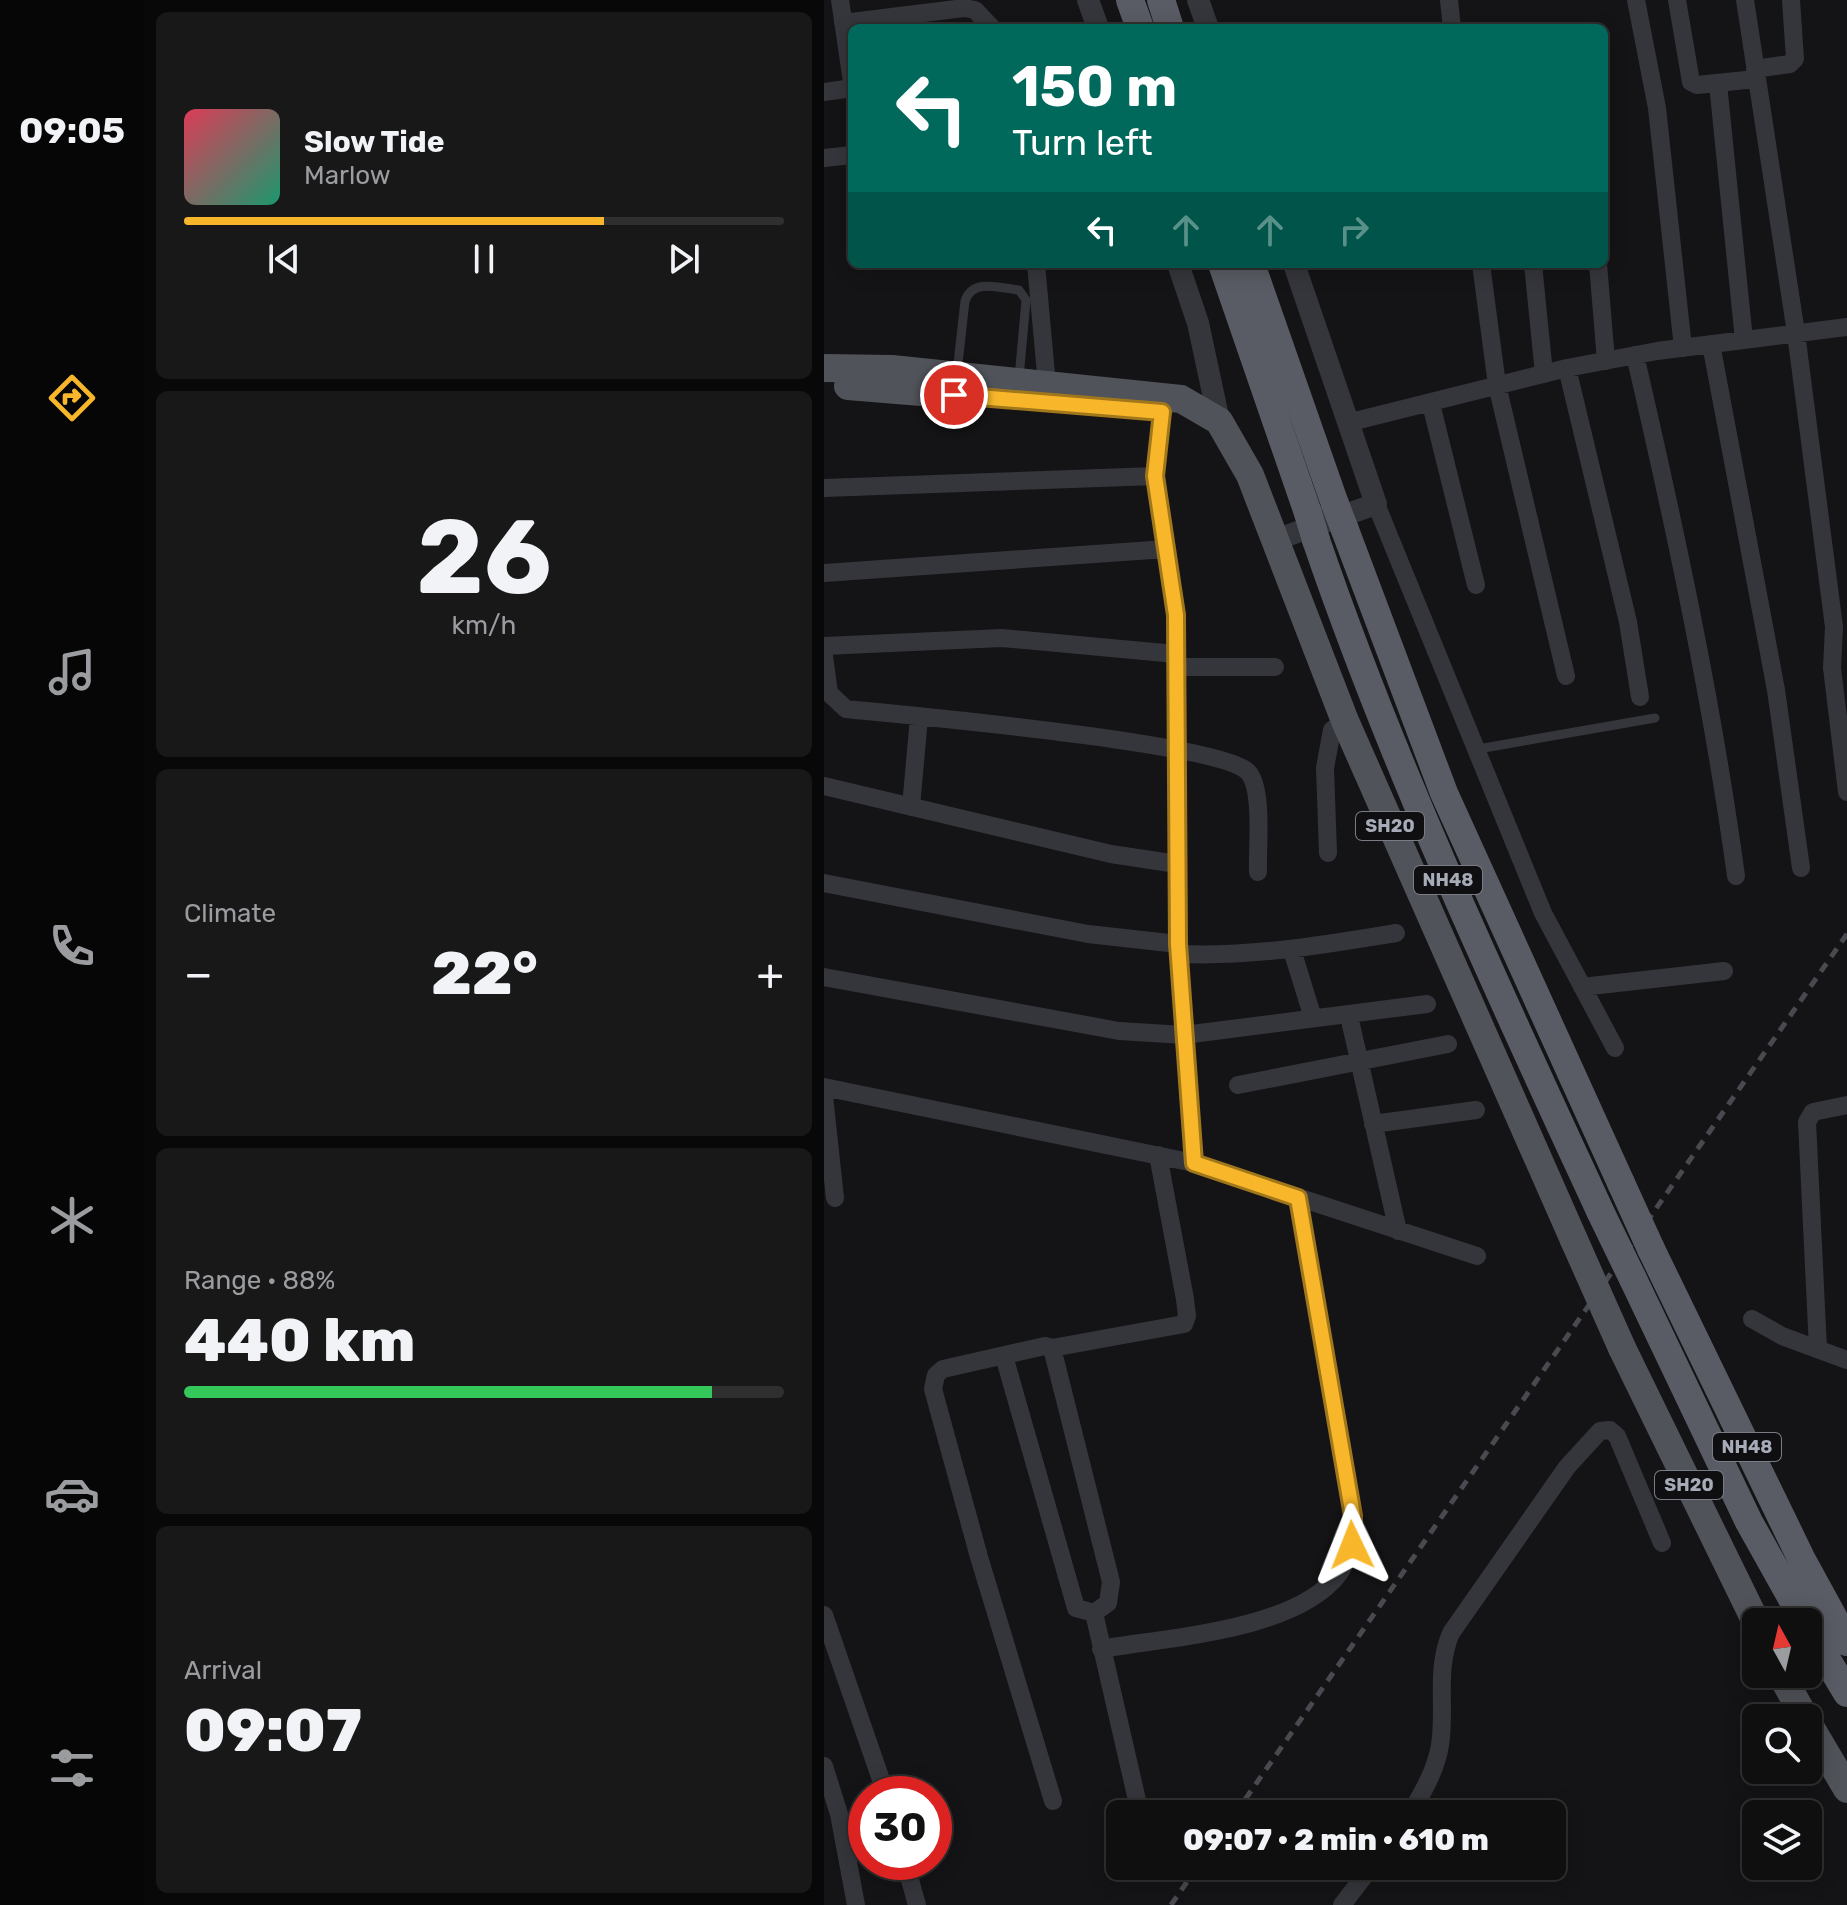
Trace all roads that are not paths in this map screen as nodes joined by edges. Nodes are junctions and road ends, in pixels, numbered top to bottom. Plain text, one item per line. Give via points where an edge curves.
1 (840, 0) edge
2 (1088, 0) edge
3 (1130, 0) edge
4 (1161, 0) edge
5 (1198, 0) edge
6 (1449, 0) edge
7 (1636, 0) edge
8 (1677, 0) edge
9 (1745, 0) edge
10 (1791, 0) edge
11 (843, 23) junction
12 (988, 24) edge
13 (1097, 24) edge
14 (1139, 24) edge
15 (1169, 24) edge
16 (1207, 24) edge
17 (1452, 24) edge
18 (848, 57) edge
19 (1756, 74) junction
20 (1718, 84) junction
21 (848, 86) edge
22 (824, 92) edge
23 (848, 155) edge
24 (824, 158) edge
25 (1036, 268) edge
26 (1179, 268) edge
27 (1223, 268) edge
28 (1252, 268) edge
29 (1295, 268) edge
30 (1482, 268) edge
31 (1533, 268) edge
32 (1598, 268) edge
33 (1847, 327) edge
34 (1796, 333) junction
35 (1744, 340) junction
36 (1711, 344) junction
37 (1683, 348) junction
38 (1635, 355) junction
39 (1606, 361) junction
40 (824, 368) edge
41 (1567, 368) junction
42 (1544, 374) junction
43 (957, 375) junction
44 (1019, 382) junction
45 (1047, 385) junction
46 (1497, 385) junction
47 (824, 386) edge
48 (1431, 404) junction
49 (1162, 412) junction
50 (1214, 417) junction
51 (1347, 423) junction
52 (1155, 476) junction
53 (824, 488) edge
54 (1376, 504) junction
55 (1275, 540) junction
56 (1166, 549) junction
57 (824, 573) edge
58 (1476, 585) dead end
59 (824, 646) edge
60 (824, 656) edge
61 (1176, 660) junction
62 (1275, 667) dead end
63 (1566, 676) dead end
64 (1640, 697) dead end
65 (919, 717) junction
66 (1655, 718) dead end
67 (1345, 721) junction
68 (1478, 749) junction
69 (1179, 750) junction
70 (824, 786) edge
71 (1847, 792) edge
72 (911, 807) junction
73 (1328, 853) dead end
74 (1177, 864) junction
75 (1801, 868) dead end
76 (1258, 872) dead end
77 (1736, 876) dead end
78 (824, 883) edge
79 (1396, 933) dead end
80 (1179, 949) junction
81 (1292, 950) junction
82 (1724, 971) dead end
83 (824, 977) edge
84 (1582, 987) junction
85 (1427, 1004) dead end
86 (1349, 1016) junction
87 (1313, 1018) junction
88 (1184, 1035) junction
89 (1448, 1044) dead end
90 (1615, 1048) dead end
91 (1359, 1062) junction
92 (1238, 1085) dead end
93 (824, 1087) edge
94 (824, 1096) edge
95 (1847, 1105) edge
96 (1476, 1110) dead end
97 (1373, 1124) junction
98 (1158, 1155) junction
99 (1194, 1163) junction
100 (835, 1198) dead end
101 (1298, 1198) junction
102 (1398, 1231) junction
103 (1477, 1256) dead end
104 (1752, 1319) dead end
105 (1052, 1348) junction
106 (1818, 1349) junction
107 (1004, 1356) junction
108 (1847, 1360) edge
109 (1662, 1543) dead end
110 (1749, 1608) edge
111 (1797, 1608) edge
112 (1094, 1613) junction
113 (824, 1615) edge
114 (1847, 1642) edge
115 (1101, 1649) junction
116 (1822, 1651) edge
117 (1847, 1693) edge
118 (1822, 1747) edge
119 (824, 1766) edge
120 (880, 1776) edge
121 (1847, 1789) edge
122 (1137, 1800) edge
123 (1418, 1800) edge
124 (1053, 1801) dead end
125 (910, 1880) edge
126 (1361, 1880) edge
127 (856, 1905) edge
128 (917, 1905) edge
129 (1342, 1905) edge

1 - 11 street
2 - 13 street
3 - 14 highway
4 - 15 highway
5 - 16 street
6 - 17 street
7 - 37 street via 1657,108
8 - 20 street via 1691,82
9 - 19 street
10 - 19 street via 1795,59
11 - 12 street via 964,8 975,10
11 - 18 street
19 - 20 street
19 - 34 street
20 - 35 street
21 - 22 street
23 - 24 street
25 - 45 street
26 - 50 street via 1198,323
27 - 111 highway, NH48, bridge via 1347,631 1461,912 1749,1522
28 - 114 highway, NH48, bridge via 1335,504 1475,866 1651,1249
29 - 51 street
30 - 46 street
31 - 42 street
32 - 39 street
33 - 34 street
34 - 35 street
34 - 71 street via 1834,627 1832,668
35 - 36 street
36 - 37 street
36 - 75 street via 1776,690
37 - 38 street
38 - 39 street
38 - 77 street via 1688,586 1718,741
39 - 41 street
40 - 43 main road
41 - 42 street
41 - 64 street via 1628,622
42 - 46 street
43 - 44 main road
43 - 44 lane via 968,292 978,286 1019,290 1026,300
44 - 45 main road
45 - 50 main road via 1181,399
46 - 48 street
46 - 63 street
47 - 49 main road
48 - 51 street
48 - 58 street
49 - 50 main road
49 - 52 street
50 - 55 main road, SH20 via 1235,444
51 - 54 street
52 - 53 street
52 - 56 street
54 - 55 street
54 - 68 street
55 - 67 main road, SH20
56 - 57 street
56 - 61 street via 1176,615
59 - 61 street via 1002,638
60 - 65 street via 829,693 846,709
61 - 62 street
61 - 69 street
65 - 69 street
65 - 72 street
66 - 68 lane
67 - 73 street via 1332,730 1326,748
67 - 110 main road, SH20, bridge via 1622,1348
68 - 84 street via 1543,913
69 - 74 street
69 - 76 street via 1235,764 1254,780
70 - 72 street
72 - 74 street via 1111,854
74 - 80 street
78 - 80 street
79 - 81 street
80 - 81 street via 1220,956
80 - 88 street
81 - 87 street
82 - 84 street
83 - 88 street via 1104,1029
84 - 90 street
85 - 86 street
86 - 87 street
86 - 91 street
87 - 88 street
88 - 99 street
89 - 91 street
91 - 92 street
91 - 97 street
93 - 98 street
94 - 100 street
95 - 106 street via 1813,1112 1807,1122
96 - 97 street
97 - 102 street
98 - 99 street
98 - 105 street via 1185,1299 1184,1324
99 - 101 street
101 - 102 street
101 - 115 street via 1353,1516 1346,1559 1316,1596 1294,1608 1246,1623
102 - 103 street
104 - 106 street
105 - 107 street
105 - 112 street via 1111,1582 1108,1603
106 - 108 street
107 - 112 street via 1072,1600 1082,1612
107 - 124 street via 943,1369 933,1389
109 - 123 street via 1617,1436 1600,1431 1567,1467 1451,1633 1441,1664 1437,1765
112 - 115 street
113 - 120 street
115 - 122 street
116 - 117 highway
118 - 121 main road
119 - 127 street
125 - 128 street
126 - 129 street

